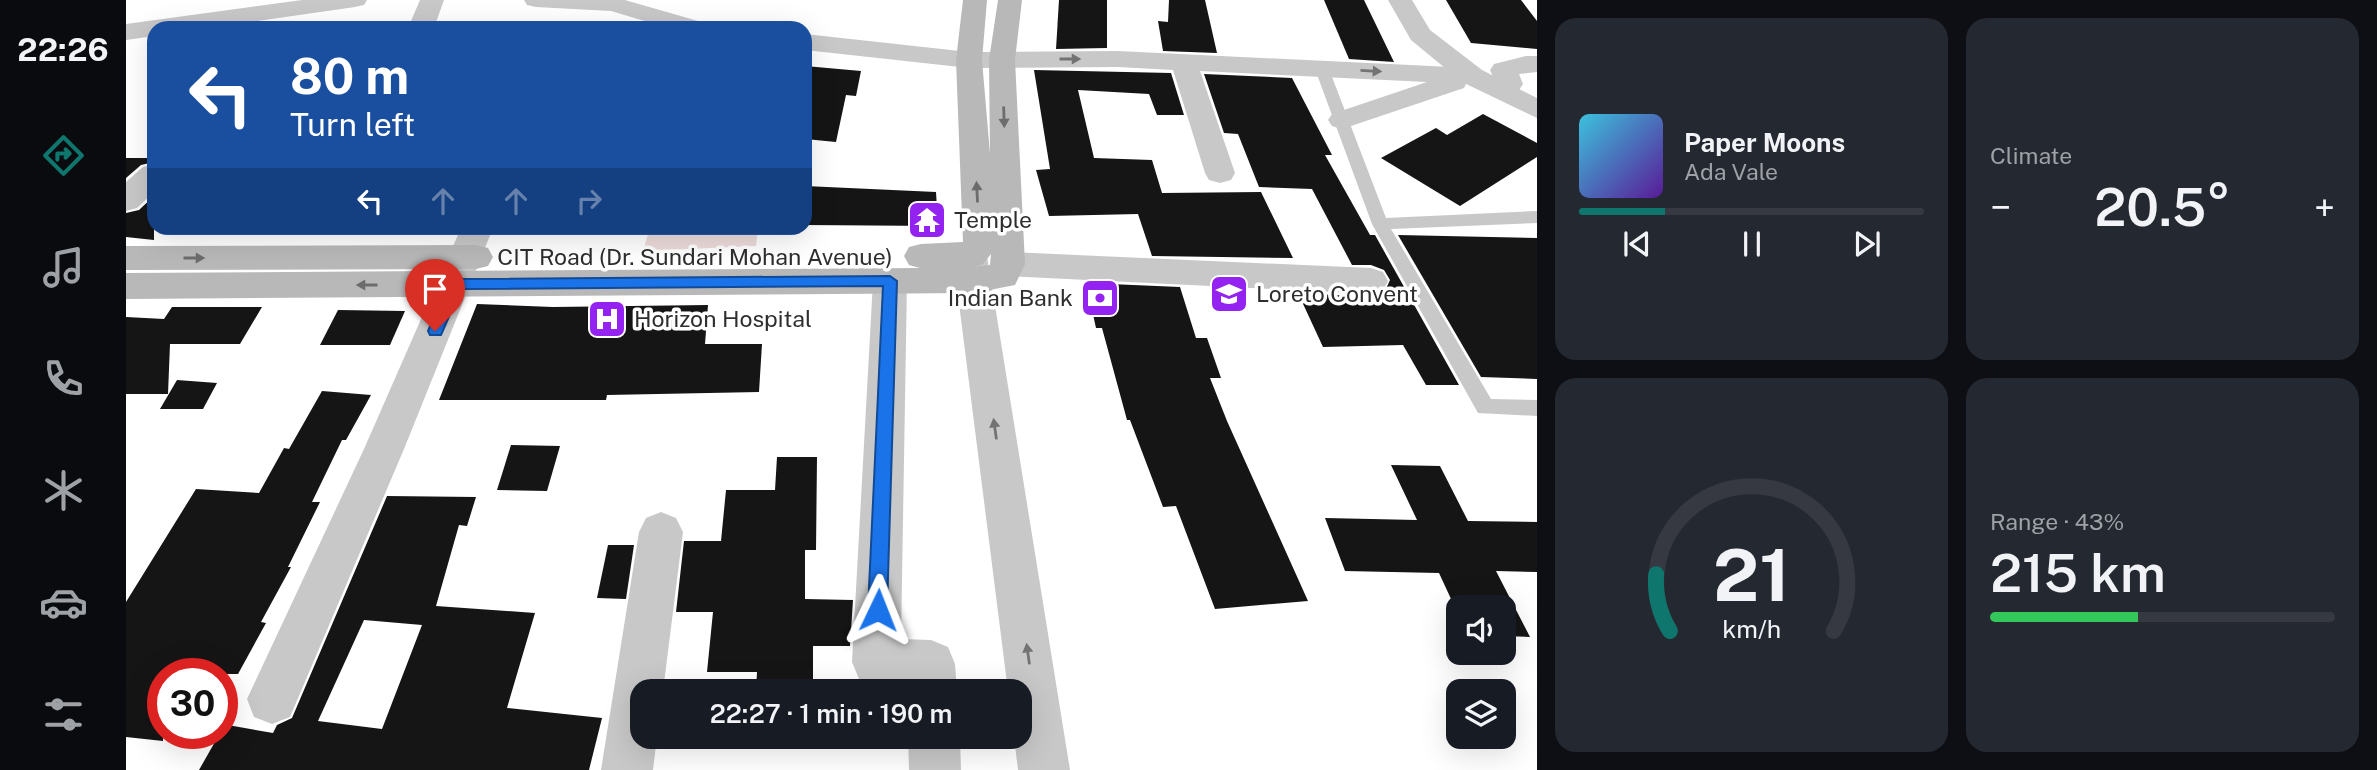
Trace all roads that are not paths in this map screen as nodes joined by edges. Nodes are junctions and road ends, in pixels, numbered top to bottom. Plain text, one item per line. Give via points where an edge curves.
1 (355, 0) edge
2 (432, 0) edge
3 (536, 0) edge
4 (975, 0) edge
5 (1010, 0) edge
6 (1400, 0) edge
7 (576, 1) edge
8 (285, 18) edge
9 (251, 21) edge
10 (424, 21) edge
11 (566, 21) edge
12 (672, 21) edge
13 (147, 30) edge
14 (126, 32) edge
15 (812, 43) edge
16 (970, 60) junction
17 (1002, 60) junction
18 (1184, 62) junction
19 (1537, 64) edge
20 (1322, 69) junction
21 (1493, 83) junction
22 (1537, 89) edge
23 (1537, 109) edge
24 (1342, 120) junction
25 (1220, 173) dead end
26 (147, 180) edge
27 (126, 200) edge
28 (1537, 218) edge
29 (1380, 223) junction
30 (466, 256) edge
31 (126, 258) edge
32 (984, 267) junction
33 (890, 281) junction
34 (1371, 281) dead end
35 (126, 286) edge
36 (1537, 408) edge
37 (661, 532) dead end
38 (932, 679) edge
39 (272, 699) dead end
40 (935, 749) edge
41 (627, 770) edge
42 (936, 770) edge
43 (1044, 770) edge

1 - 8 street
2 - 10 street
3 - 7 street
4 - 16 main road
5 - 17 main road
6 - 21 street via 1420,35
7 - 11 street
7 - 12 street via 612,4
8 - 9 street
13 - 14 street
15 - 16 street
16 - 17 street
32 -> 16 main road
17 -> 18 street
17 -> 32 main road
18 - 20 street
18 - 25 street
19 - 21 street via 1504,70
20 -> 21 street
20 - 24 lane
21 - 22 street
21 - 23 street
21 - 24 street
24 - 29 lane
26 - 27 street
28 - 29 lane
29 - 36 lane via 1485,407
31 -> 30 main road, CIT Road (Dr. Sundari Mohan Avenue)
30 - 32 main road, CIT Road (Dr. Sundari Mohan Avenue)
30 - 33 main road, CIT Road (Dr. Sundari Mohan Avenue)
30 -> 35 main road, CIT Road (Dr. Sundari Mohan Avenue)
30 - 39 street
32 - 33 main road, CIT Road (Dr. Sundari Mohan Avenue)
32 - 34 street
43 -> 32 street
33 - 38 street via 876,662 931,664
37 - 41 street
40 - 42 street

